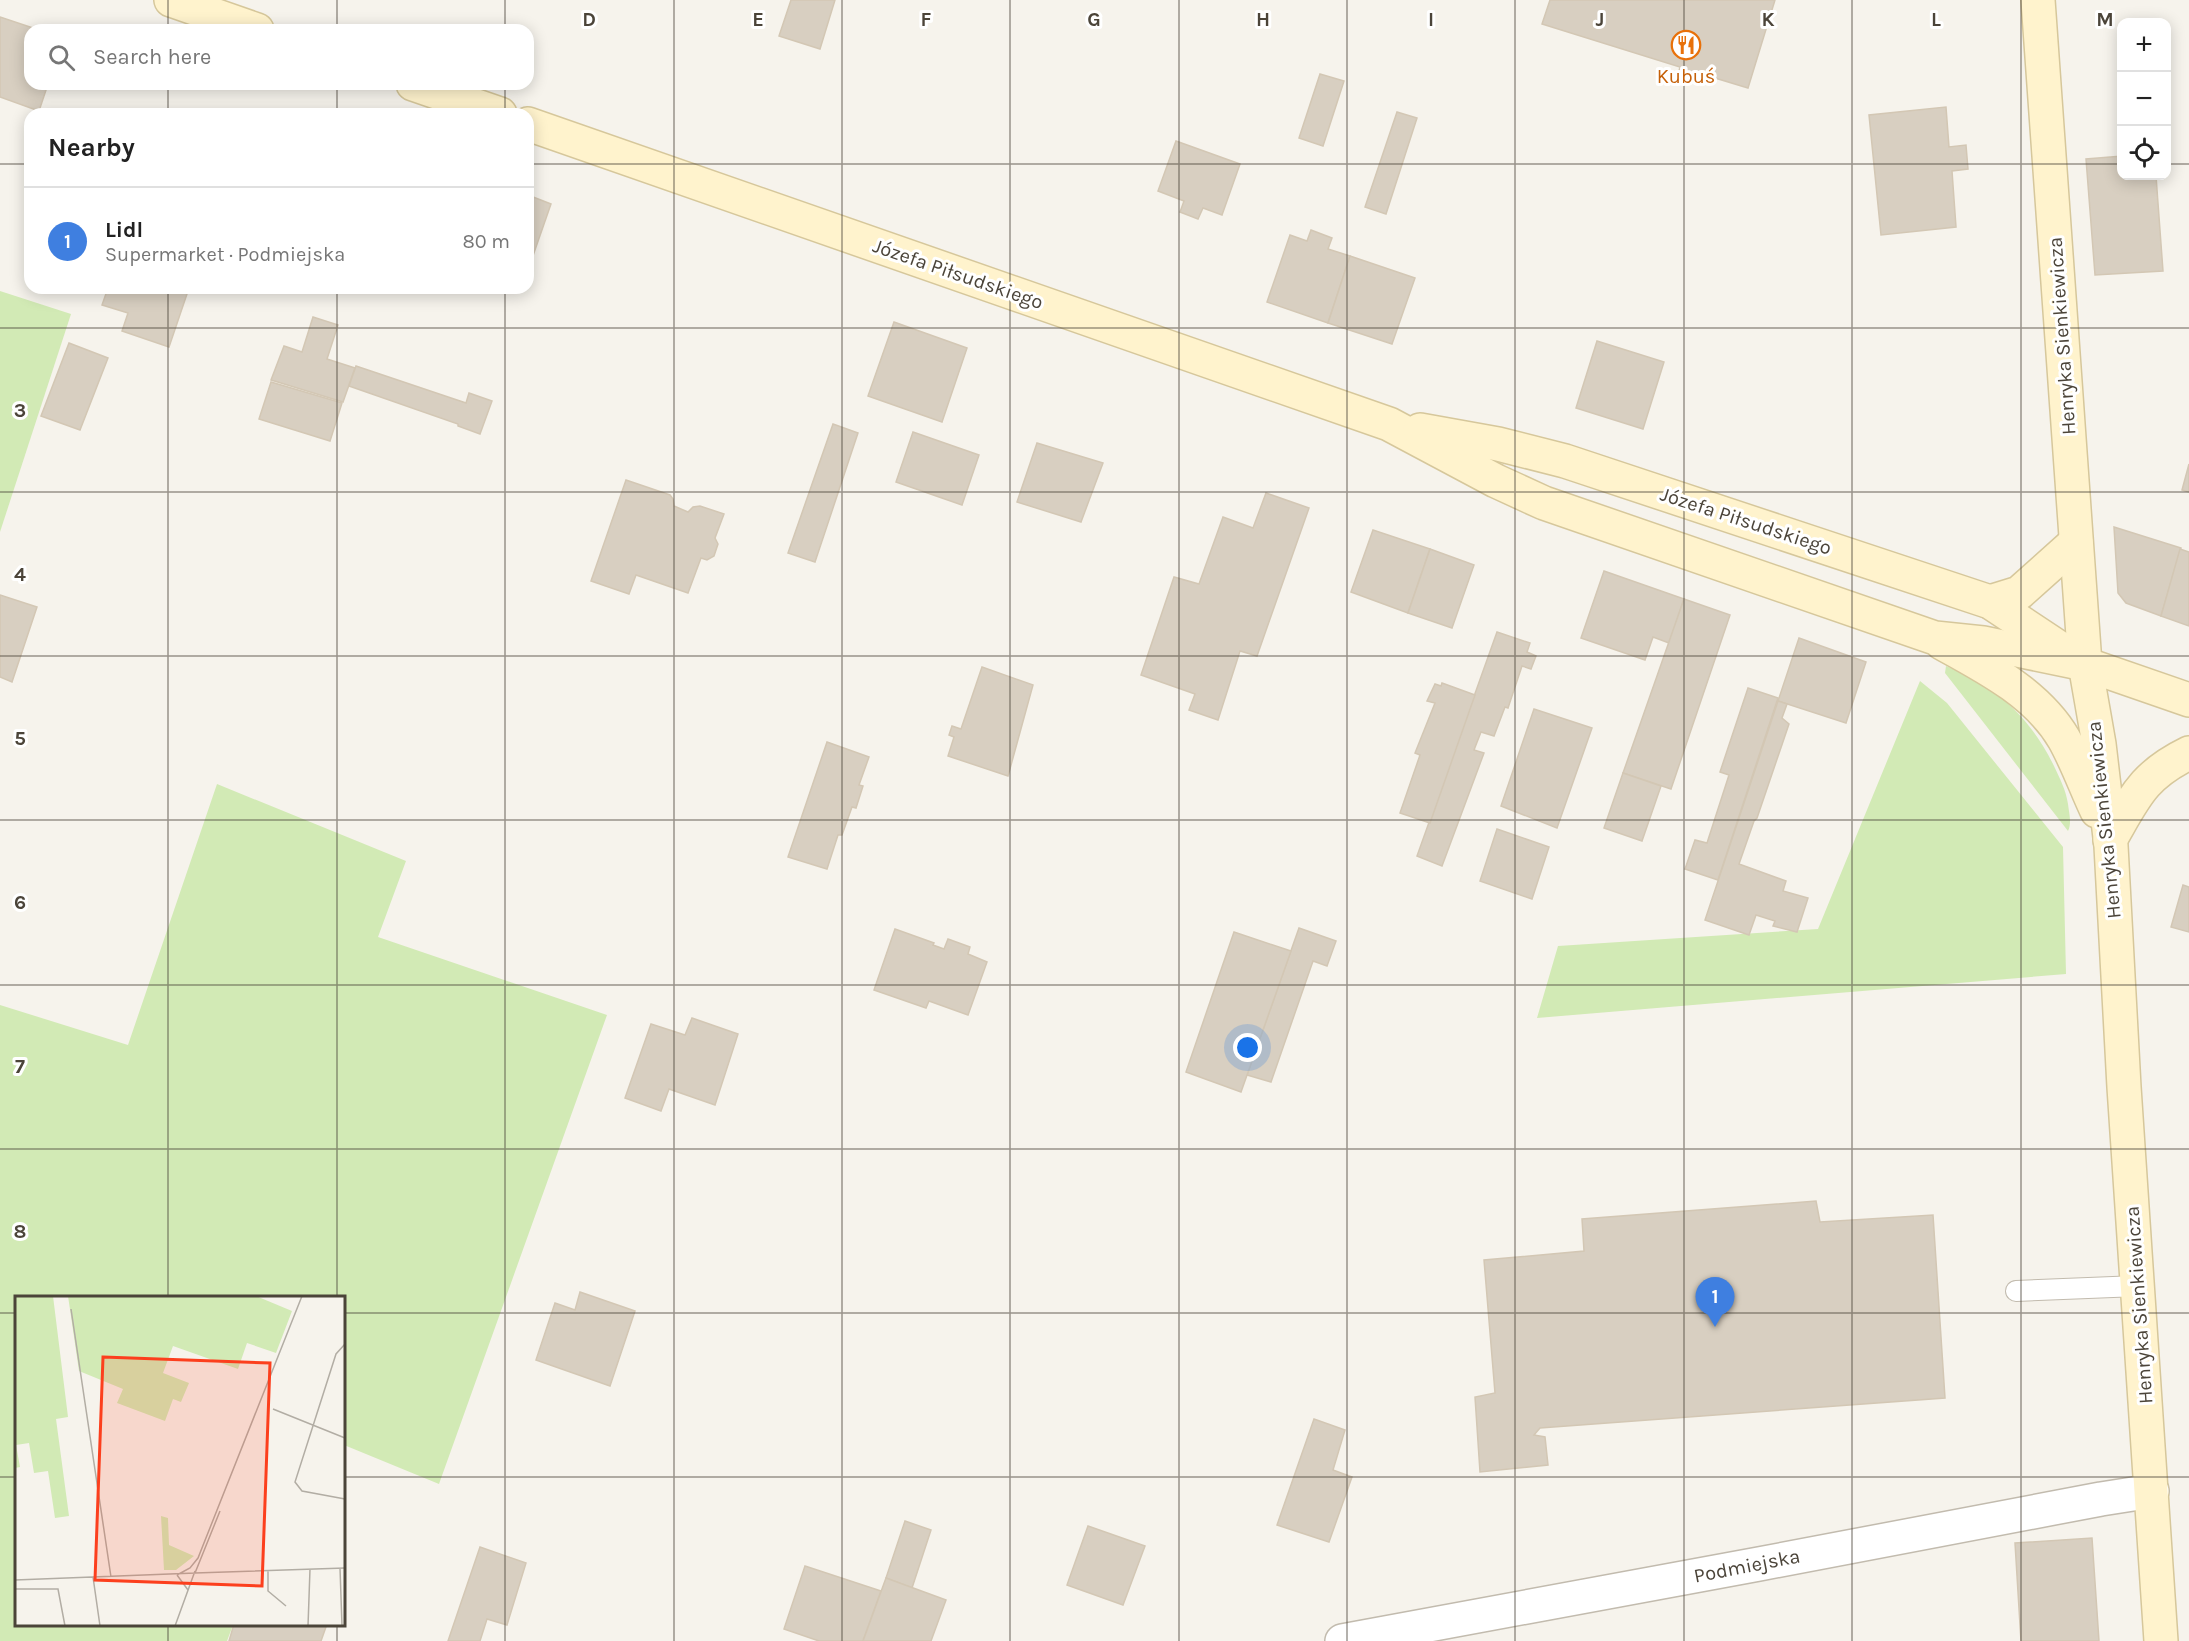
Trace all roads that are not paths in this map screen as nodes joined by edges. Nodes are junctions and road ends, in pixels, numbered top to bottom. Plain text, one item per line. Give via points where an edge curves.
1 (171, 0) edge
2 (2038, 0) edge
3 (240, 24) edge
4 (430, 90) edge
5 (483, 108) edge
6 (534, 126) edge
7 (1389, 424) junction
8 (2076, 542) junction
9 (1990, 602) junction
10 (1935, 639) junction
11 (2085, 664) junction
12 (2189, 700) edge
13 (2189, 753) edge
14 (2110, 840) junction
15 (2138, 1286) junction
16 (2016, 1291) dead end
17 (2152, 1491) junction
18 (1342, 1641) edge
19 (2161, 1641) edge

1 - 3 main road
2 - 8 main road, Henryka Sienkiewicza
4 - 5 main road
6 - 7 main road, Józefa Piłsudskiego
7 - 9 main road, Józefa Piłsudskiego via 1565,461
7 - 10 main road, Józefa Piłsudskiego via 1544,503
8 - 9 main road via 2019,593
8 - 11 main road, Henryka Sienkiewicza
9 - 11 main road, Józefa Piłsudskiego
10 - 11 main road, Józefa Piłsudskiego via 1983,643
10 - 14 main road via 2023,693 2041,710 2064,738
11 - 12 main road, Józefa Piłsudskiego
11 - 14 main road, Henryka Sienkiewicza
13 - 14 main road via 2142,786
14 - 15 main road, Henryka Sienkiewicza
15 - 16 lane
15 - 17 main road, Henryka Sienkiewicza
17 - 18 street, Podmiejska
17 - 19 main road, Henryka Sienkiewicza

